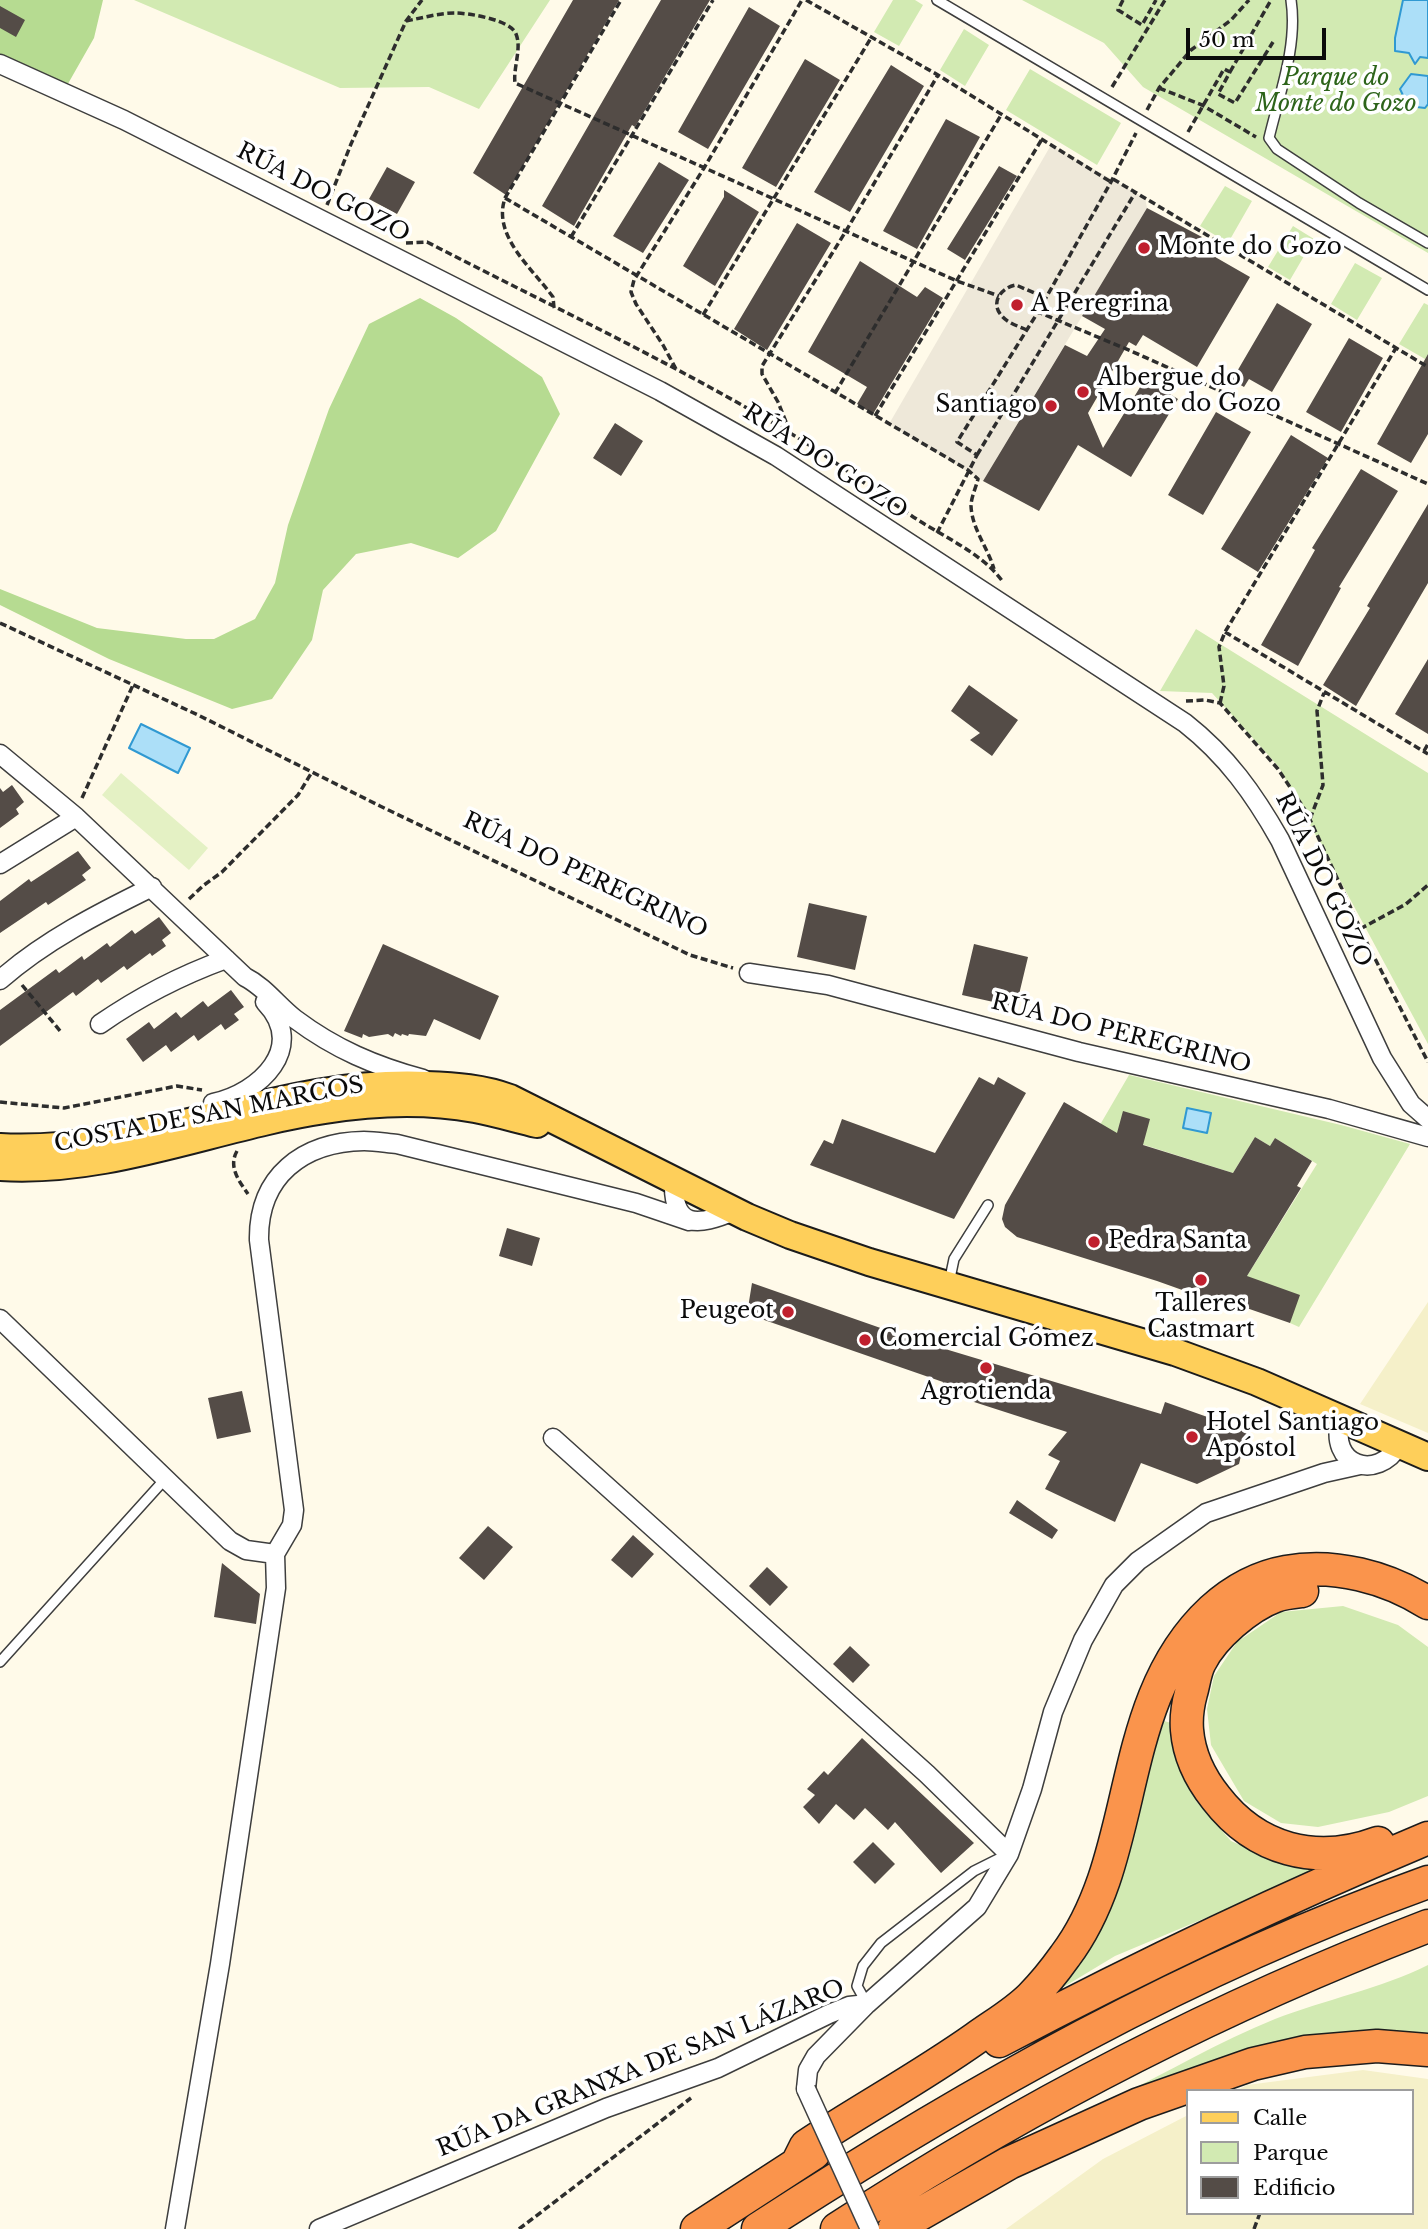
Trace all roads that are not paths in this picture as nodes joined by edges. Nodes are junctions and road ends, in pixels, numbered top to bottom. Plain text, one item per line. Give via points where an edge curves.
1 (937, 0) edge
2 (1291, 0) edge
3 (0, 64) edge
4 (1428, 243) edge
5 (1428, 290) edge
6 (0, 754) edge
7 (76, 817) junction
8 (0, 864) edge
9 (152, 887) junction
10 (226, 959) junction
11 (749, 973) road end
12 (3, 977) edge
13 (246, 977) junction
14 (100, 1024) dead end
15 (444, 1086) junction
16 (1428, 1119) edge
17 (137, 1133) junction
18 (576, 1133) junction
19 (1428, 1137) edge
20 (0, 1147) edge
21 (0, 1167) edge
22 (673, 1189) junction
23 (636, 1203) junction
24 (988, 1205) dead end
25 (734, 1211) junction
26 (689, 1221) junction
27 (949, 1285) junction
28 (0, 1319) edge
29 (1341, 1419) junction
30 (553, 1438) dead end
31 (1400, 1444) junction
32 (1339, 1448) junction
33 (1428, 1457) edge
34 (1360, 1465) junction
35 (1324, 1473) junction
36 (166, 1478) junction
37 (275, 1554) junction
38 (1428, 1603) edge
39 (1428, 1624) edge
40 (0, 1662) edge
41 (1428, 1824) edge
42 (1428, 1838) edge
43 (1009, 1854) junction
44 (1428, 1882) edge
45 (1428, 1926) edge
46 (867, 2004) junction
47 (1428, 2050) edge
48 (798, 2162) junction
49 (176, 2229) edge
50 (319, 2229) edge
51 (697, 2229) edge
52 (758, 2229) edge
53 (837, 2229) edge
54 (870, 2229) edge
55 (894, 2229) edge

1 - 5 lane
2 - 4 lane via 1290,45 1269,138 1277,149
3 - 16 street, RÚA DO GOZO via 124,120 727,427 1185,723 1236,770 1264,812 1382,1058 1411,1104
6 - 7 street
7 - 8 street
7 - 9 street
9 - 10 street
9 - 12 street via 85,922
10 - 13 street
10 - 14 street via 167,985
11 - 19 street, RÚA DO PEREGRINO via 828,985
13 - 15 street via 343,1051
13 - 17 street via 281,1028 279,1052 271,1069 256,1085 232,1099 188,1109
15 - 17 main road, COSTA DE SAN MARCOS via 375,1084 325,1090
15 - 18 main road, COSTA DE SAN MARCOS via 496,1093
17 - 20 main road, COSTA DE SAN MARCOS via 54,1146
18 - 21 main road, COSTA DE SAN MARCOS via 473,1109 377,1104 296,1115 92,1162
18 - 22 main road, COSTA DE SAN MARCOS
22 - 23 street via 666,1202
22 - 25 main road, COSTA DE SAN MARCOS
22 - 26 street, COSTA DE SAN MARCOS via 679,1213
23 - 26 street
23 - 37 street via 397,1144 365,1141 326,1147 289,1165 272,1183 261,1209 259,1240 294,1510 292,1525
24 - 27 lane via 954,1259
25 - 26 street via 709,1221
25 - 27 main road, COSTA DE SAN MARCOS via 790,1235
27 - 29 main road, COSTA DE SAN MARCOS via 1175,1352
28 - 36 street
29 - 31 main road, COSTA DE SAN MARCOS
29 - 32 street
30 - 43 street via 928,1774
31 - 33 main road, COSTA DE SAN MARCOS
31 - 34 street, RÚA DA GRANXA DE SAN LÁZARO via 1386,1460
32 - 34 street
32 - 35 street
34 - 35 street, RÚA DA GRANXA DE SAN LÁZARO
35 - 43 street, RÚA DA GRANXA DE SAN LÁZARO via 1206,1513 1138,1561 1114,1585 1083,1640 1053,1712
36 - 37 street via 230,1541 247,1550
36 - 40 lane
37 - 49 street via 270,1629
38 - 48 highway via 1346,1571 1307,1568 1273,1575 1230,1594 1199,1623 1165,1670 1143,1728 1102,1885 1090,1916 1066,1955 1031,1997 945,2060 806,2146
39 - 41 highway via 1384,1600 1346,1589 1313,1588 1275,1596 1212,1642 1199,1664 1188,1704 1187,1729 1204,1783 1245,1829 1268,1843 1296,1851 1346,1852
42 - 48 highway via 1310,1887 1079,1999 983,2050
43 - 46 street, RÚA DA GRANXA DE SAN LÁZARO via 977,1907
43 - 46 lane via 974,1871 881,1943 863,1965 857,1986
44 - 52 highway via 1353,1909 1136,2007 1009,2076
45 - 53 highway via 1115,2067 951,2158
46 - 50 street, RÚA DA GRANXA DE SAN LÁZARO via 829,2014 718,2068 606,2108
46 - 54 street, bridge via 816,2056 808,2070 806,2089
47 - 55 highway via 1377,2046 1305,2052 1253,2064 1139,2104 1009,2162
48 - 51 highway

